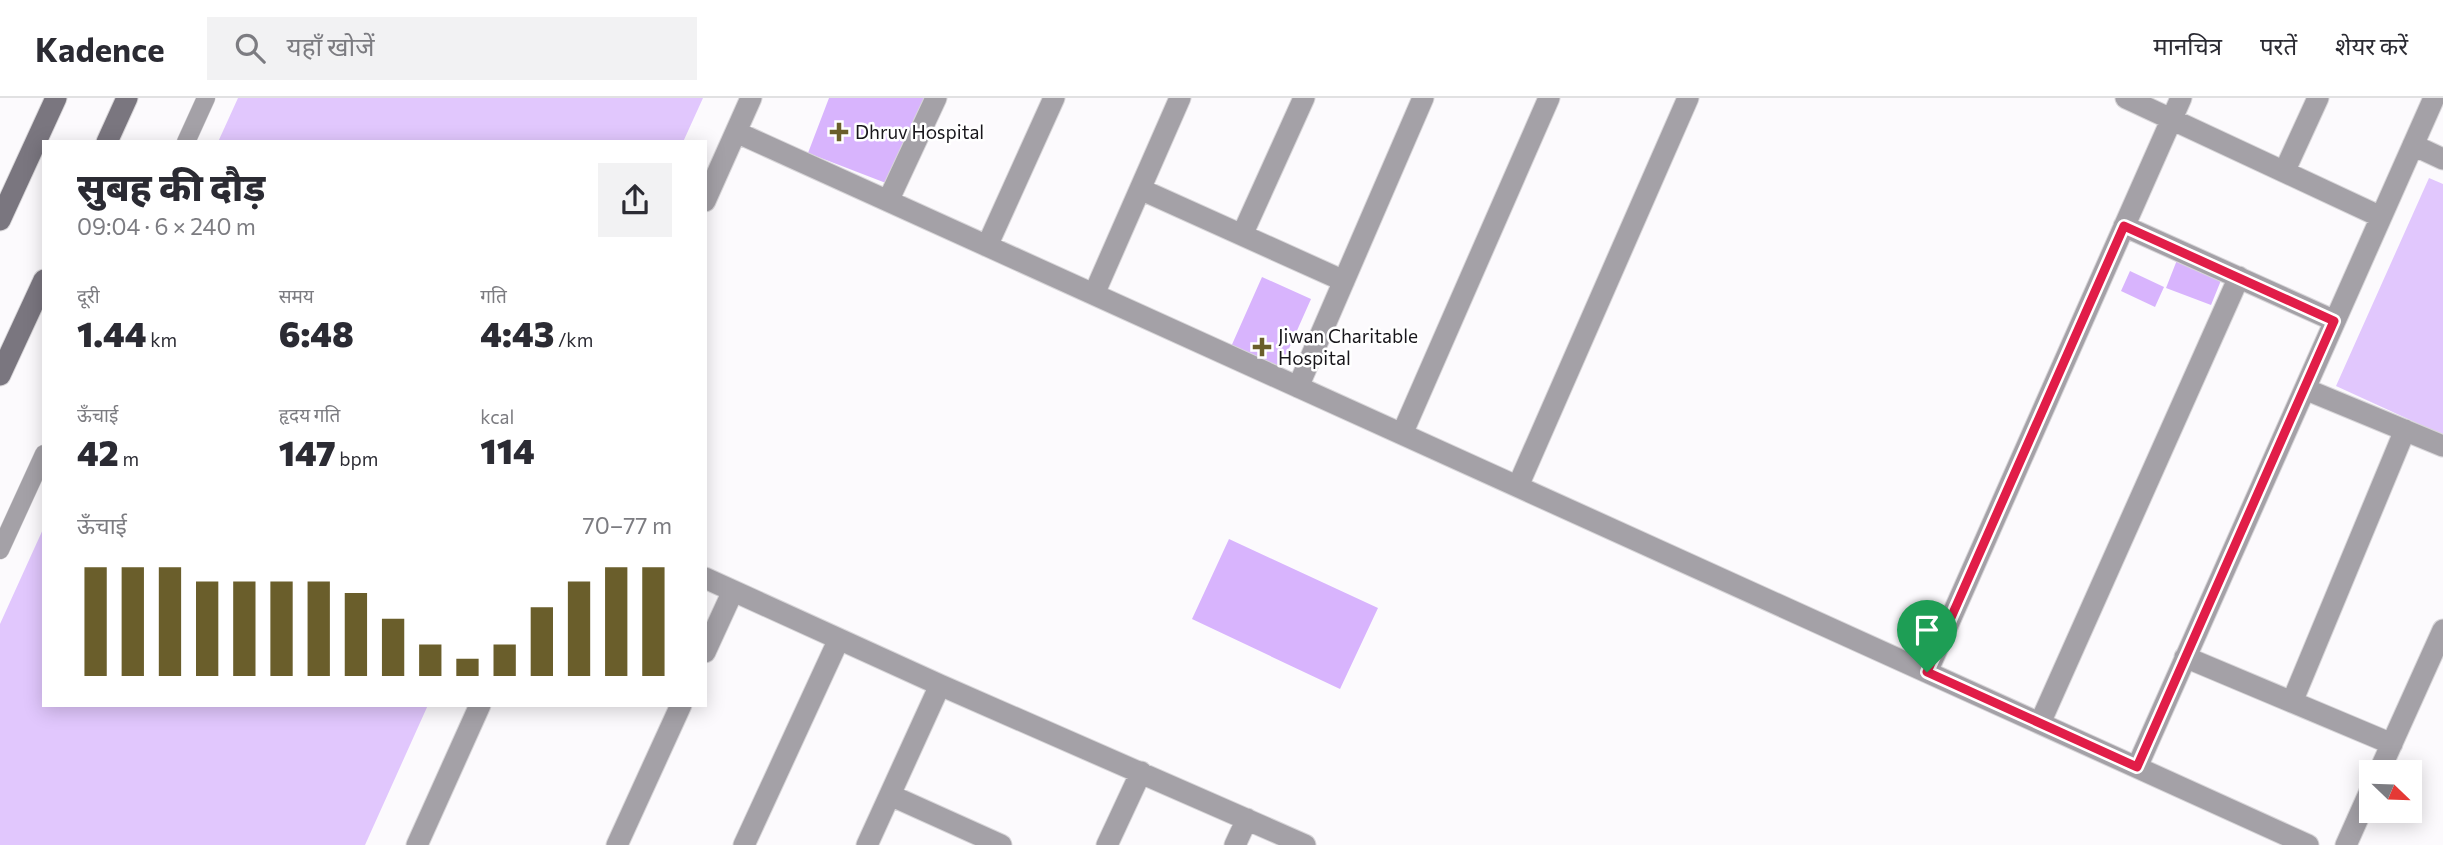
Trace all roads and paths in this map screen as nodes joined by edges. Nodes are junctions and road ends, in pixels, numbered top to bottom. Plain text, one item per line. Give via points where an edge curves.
1 (56, 98) edge
2 (127, 98) edge
3 (206, 98) edge
4 (751, 98) edge
5 (936, 98) edge
6 (1054, 98) edge
7 (1180, 98) edge
8 (1304, 98) edge
9 (1423, 98) edge
10 (1549, 98) edge
11 (1688, 98) edge
12 (2126, 98) edge
13 (2181, 98) edge
14 (2318, 98) edge
15 (2434, 98) edge
16 (2172, 119) junction
17 (736, 132) junction
18 (108, 140) edge
19 (187, 140) edge
20 (2413, 145) junction
21 (2443, 159) edge
22 (2285, 170) junction
23 (1140, 189) junction
24 (707, 197) edge
25 (888, 201) junction
26 (2381, 217) junction
27 (0, 220) edge
28 (2124, 226) junction
29 (1242, 235) junction
30 (987, 246) junction
31 (2239, 277) junction
32 (1344, 281) junction
33 (42, 283) edge
34 (1094, 294) junction
35 (2334, 321) junction
36 (0, 375) edge
37 (1298, 387) junction
38 (2305, 389) junction
39 (2405, 430) junction
40 (1402, 434) junction
41 (2443, 446) edge
42 (42, 458) edge
43 (1518, 486) junction
44 (0, 550) edge
45 (707, 579) edge
46 (733, 591) junction
47 (2443, 630) edge
48 (839, 639) junction
49 (707, 648) edge
50 (2185, 657) junction
51 (1927, 672) junction
52 (940, 685) junction
53 (2292, 702) junction
54 (479, 707) edge
55 (680, 707) edge
56 (2040, 723) junction
57 (2392, 744) junction
58 (2385, 760) edge
59 (2137, 767) junction
60 (1141, 772) junction
61 (890, 795) junction
62 (2359, 816) edge
63 (1247, 819) junction
64 (994, 843) edge
65 (417, 845) edge
66 (617, 845) edge
67 (744, 845) edge
68 (867, 845) edge
69 (1107, 845) edge
70 (1235, 845) edge
71 (1305, 845) edge
72 (2308, 845) edge
73 (2346, 845) edge

1 - 27 street
2 - 18 street
3 - 19 lane
4 - 17 street
5 - 25 street
6 - 30 street
7 - 23 street
8 - 29 street
9 - 32 street
10 - 40 street
11 - 43 street
12 - 16 street
13 - 16 street
14 - 22 street
15 - 20 street
16 - 22 street
16 - 28 street
17 - 24 street
17 - 25 street
20 - 21 street
20 - 26 street
22 - 26 street
23 - 29 street
23 - 34 street
25 - 30 street
26 - 35 street
28 - 31 street
28 - 51 street
29 - 32 street
30 - 34 street
31 - 35 street
31 - 56 street
32 - 37 street
33 - 36 street
34 - 37 street
35 - 38 street
37 - 40 street
38 - 39 street
38 - 50 street
39 - 41 street
39 - 53 street
40 - 43 street
42 - 44 lane
43 - 51 street
45 - 46 street
46 - 48 street
46 - 49 street
47 - 57 street
48 - 52 street
48 - 67 street
50 - 53 street
50 - 59 street
51 - 56 street
52 - 60 street
52 - 61 street
53 - 57 street
54 - 65 street
55 - 66 street
56 - 59 street
57 - 58 street
59 - 72 street
60 - 63 street
60 - 69 street
61 - 64 street
61 - 68 street
62 - 73 street
63 - 70 street
63 - 71 street

